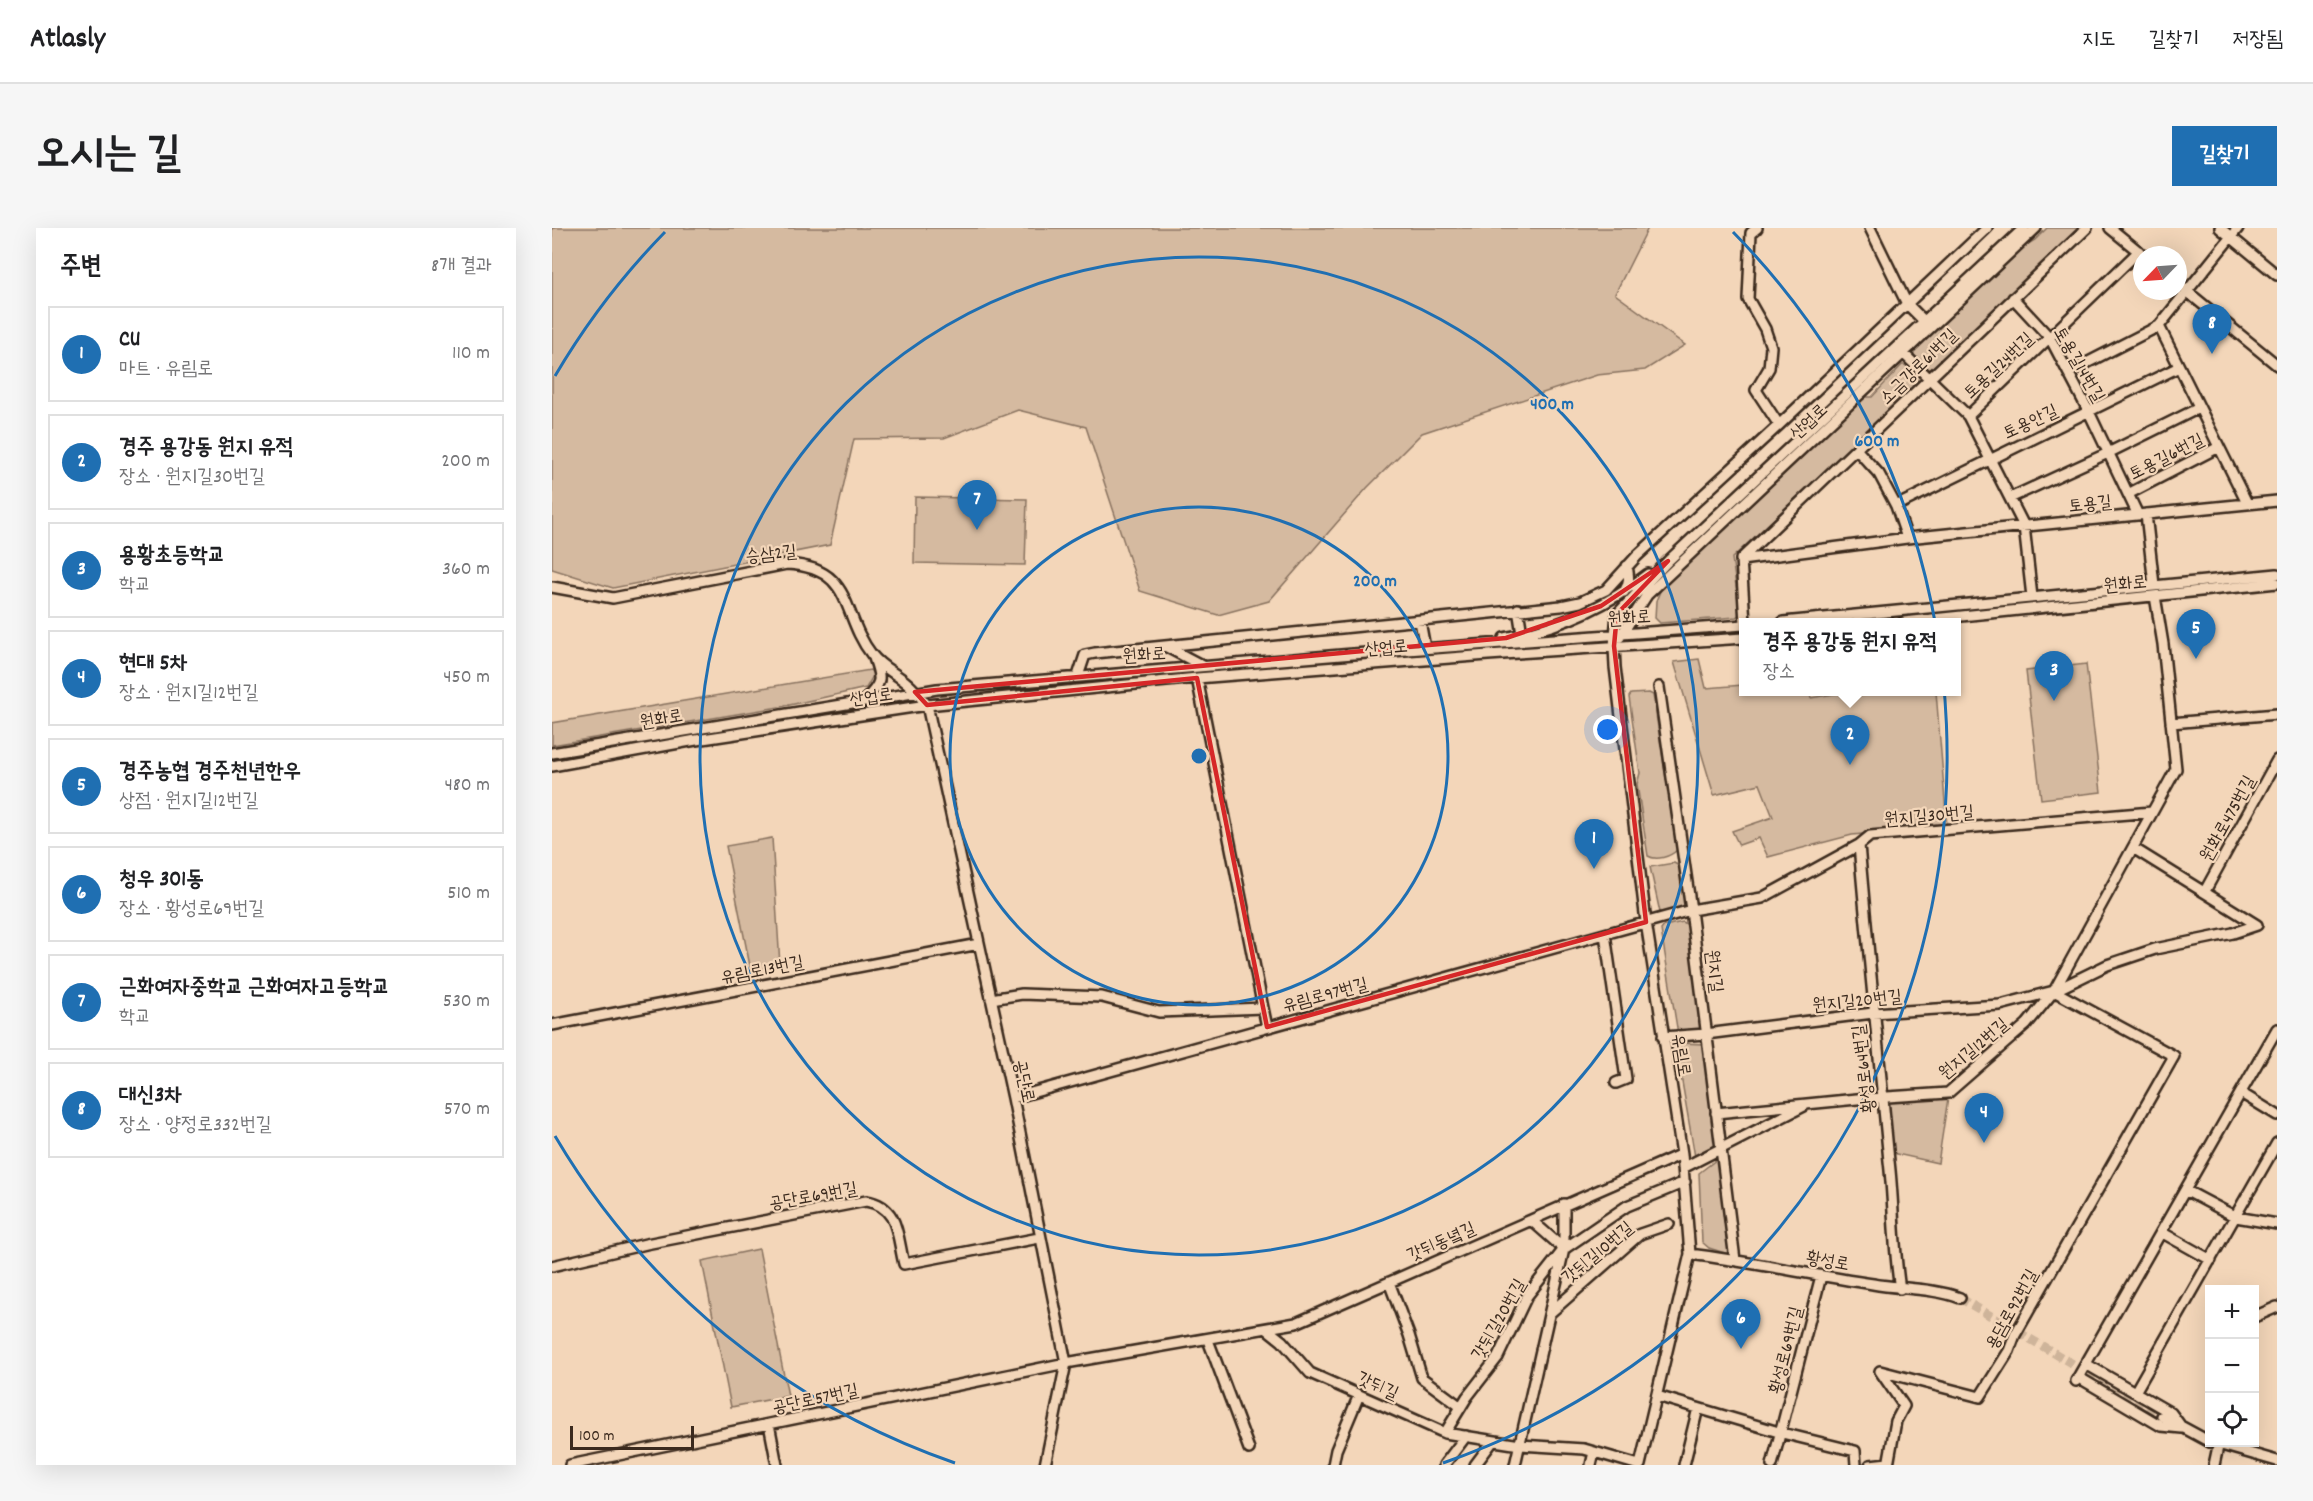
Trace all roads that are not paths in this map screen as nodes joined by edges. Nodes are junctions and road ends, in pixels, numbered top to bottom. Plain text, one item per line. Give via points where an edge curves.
1 (1757, 228) edge
2 (1870, 228) edge
3 (1987, 228) edge
4 (2024, 228) edge
5 (2036, 228) edge
6 (2087, 228) edge
7 (2110, 228) edge
8 (2220, 228) edge
9 (2238, 228) edge
10 (2231, 237) junction
11 (2133, 247) edge
12 (2133, 260) edge
13 (2277, 275) edge
14 (2187, 290) edge
15 (2187, 292) edge
16 (2013, 298) junction
17 (2179, 300) edge
18 (1907, 304) junction
19 (1925, 322) junction
20 (2159, 326) junction
21 (2050, 338) junction
22 (1904, 353) junction
23 (2277, 365) edge
24 (2179, 367) junction
25 (2069, 372) junction
26 (1929, 378) junction
27 (2199, 408) junction
28 (2089, 412) junction
29 (1968, 416) junction
30 (1779, 425) junction
31 (2219, 447) junction
32 (1856, 449) junction
33 (2108, 453) junction
34 (1990, 459) junction
35 (2128, 494) junction
36 (2010, 498) junction
37 (2277, 501) edge
38 (2247, 503) junction
39 (1896, 506) junction
40 (2142, 514) junction
41 (2024, 526) junction
42 (1907, 538) junction
43 (1741, 560) junction
44 (1668, 561) junction
45 (1627, 566) junction
46 (1652, 572) junction
47 (2277, 574) edge
48 (2277, 583) edge
49 (2154, 585) junction
50 (552, 586) edge
51 (1623, 593) junction
52 (2156, 596) junction
53 (2032, 597) junction
54 (1518, 609) junction
55 (1744, 618) edge
56 (1823, 618) edge
57 (1943, 618) edge
58 (1420, 621) junction
59 (1739, 624) edge
60 (1522, 634) junction
61 (1618, 635) junction
62 (1739, 638) edge
63 (1164, 646) junction
64 (1460, 646) junction
65 (1614, 646) junction
66 (1425, 648) junction
67 (874, 658) junction
68 (1203, 666) junction
69 (1078, 676) junction
70 (1197, 678) junction
71 (1659, 687) dead end
72 (915, 692) junction
73 (865, 700) junction
74 (927, 705) junction
75 (2277, 714) edge
76 (2171, 723) junction
77 (552, 753) edge
78 (2277, 760) edge
79 (552, 766) edge
80 (2152, 812) junction
81 (1859, 846) junction
82 (2133, 848) junction
83 (2205, 891) junction
84 (1691, 910) junction
85 (1646, 922) junction
86 (1605, 934) junction
87 (979, 944) junction
88 (2054, 991) junction
89 (991, 999) junction
90 (1263, 1008) junction
91 (1873, 1013) junction
92 (552, 1025) edge
93 (1268, 1027) junction
94 (2277, 1029) edge
95 (1706, 1034) junction
96 (1663, 1037) junction
97 (1616, 1083) dead end
98 (2241, 1093) junction
99 (1883, 1097) junction
100 (1012, 1098) junction
101 (1808, 1103) junction
102 (1716, 1113) junction
103 (2277, 1115) edge
104 (2277, 1143) edge
105 (1721, 1149) junction
106 (1682, 1154) junction
107 (1683, 1168) junction
108 (1685, 1182) junction
109 (2185, 1190) junction
110 (1564, 1204) junction
111 (2236, 1217) junction
112 (1531, 1220) junction
113 (1669, 1224) dead end
114 (2277, 1224) edge
115 (2161, 1232) junction
116 (1040, 1238) junction
117 (1564, 1249) junction
118 (1690, 1254) junction
119 (1735, 1260) junction
120 (2211, 1260) junction
121 (552, 1266) edge
122 (1821, 1276) junction
123 (1389, 1282) junction
124 (1900, 1289) junction
125 (1960, 1298) tunnel mouth
126 (2277, 1307) edge
127 (1550, 1313) junction
128 (2259, 1315) edge
129 (1267, 1329) junction
130 (1208, 1340) junction
131 (1066, 1363) junction
132 (2086, 1364) junction
133 (2135, 1392) junction
134 (1359, 1395) junction
135 (1657, 1396) junction
136 (1461, 1407) junction
137 (1698, 1408) junction
138 (2162, 1416) tunnel mouth
139 (769, 1424) junction
140 (2182, 1428) junction
141 (1445, 1432) junction
142 (1782, 1433) junction
143 (1466, 1436) junction
144 (2205, 1438) edge
145 (1493, 1441) junction
146 (1520, 1445) junction
147 (2215, 1447) edge
148 (2229, 1447) edge
149 (1250, 1449) dead end
150 (1594, 1452) junction
151 (2277, 1461) edge
152 (1888, 1464) edge
153 (570, 1465) edge
154 (777, 1465) edge
155 (1046, 1465) edge
156 (1333, 1465) edge
157 (1444, 1465) edge
158 (1475, 1465) edge
159 (1515, 1465) edge
160 (1591, 1465) edge
161 (1639, 1465) edge
162 (1684, 1465) edge
163 (1772, 1465) edge
164 (1856, 1465) edge
165 (1870, 1465) edge
166 (2214, 1465) edge

1 - 30 street via 1751,233 1748,299 1771,346 1768,368 1756,390
2 - 18 street
3 - 18 street
4 - 19 street, 산업로
5 - 22 street, 산업로
6 - 16 street, 소금강로61번길
7 - 11 street
8 - 10 street
9 - 10 street
10 - 13 street
10 - 14 street
12 - 21 street, 토용길24번길
15 - 23 street
16 - 21 street, 토용길14번길
16 - 26 street, 소금강로61번길
17 - 20 street
18 - 19 street
18 - 30 street
19 - 44 street, 산업로
20 - 24 street, 토용길6번길
20 - 25 street
21 - 25 street, 토용길14번길
21 - 29 street, 토용길24번길
22 - 26 street
22 - 61 street, 산업로 via 1647,595
24 - 27 street, 토용길6번길
24 - 28 street, 토용안길
25 - 28 street, 토용길14번길
26 - 29 street
26 - 32 street, 소금강로61번길
27 - 31 street, 토용길6번길
27 - 33 street, 토용길6번길
28 - 33 street, 토용길14번길
28 - 34 street, 토용안길
29 - 34 street, 토용길24번길
30 - 45 street
31 - 35 street, 토용길6번길
31 - 38 street, 토용길6번길
32 - 39 street via 1879,474
32 - 43 street, 소금강로61번길
33 - 35 street, 토용길14번길
33 - 36 street
34 - 36 street, 토용길24번길
34 - 39 street, 토용안길
35 - 40 street, 토용길14번길
36 - 41 street, 토용길24번길
37 - 38 street, 토용길
38 - 40 street, 토용길
39 - 42 street
40 - 41 street, 토용길
40 - 49 street, 원화로
41 - 42 street, 토용길
41 - 53 street
42 - 43 street, 토용길
43 - 55 street
44 - 46 street
44 - 61 street, 산업로 via 1617,614
45 - 46 street via 1639,572
45 - 51 street via 1630,578
45 - 54 street via 1606,590 1580,602
46 - 51 street
47 - 49 street, 원화로
48 - 52 street, 원화로
49 - 53 street, 원화로
50 - 67 street, 승삼2길 via 613,598 787,564 806,565 823,572 836,584 848,602 860,638
51 - 60 street via 1574,619
52 - 57 street, 원화로
52 - 76 street, 원지길12번길
53 - 56 street, 원화로
54 - 58 street
54 - 60 street
58 - 63 street
58 - 66 street
59 - 61 street, 원화로
60 - 64 street
61 - 64 street, 원화로
61 - 65 street, 산업로
62 - 65 street, 원화로
63 - 68 street
63 - 69 street via 1085,655
64 - 66 street, 원화로
65 - 70 street, 산업로
65 - 85 street, 유림로
66 - 68 street, 원화로
67 - 72 street, 승삼2길
67 - 73 street via 881,676 877,688
68 - 69 street, 원화로
69 - 72 street, 원화로
70 - 74 street, 산업로
70 - 90 street
71 - 84 street, 원지길
72 - 73 street, 원화로
72 - 74 street, 승삼2길
73 - 77 street, 원화로
74 - 79 street, 산업로
74 - 87 street, 공단로
75 - 76 street
76 - 80 street, 원지길12번길 via 2176,769
78 - 83 street, 원화로475번길
80 - 81 street, 원지길30번길 via 1870,836
80 - 82 street, 원지길12번길
81 - 84 street, 원지길30번길 via 1762,898
81 - 91 street, 황성로64번길
82 - 83 street, 원지길12번길
82 - 88 street, 원지길12번길
83 - 88 street, 원지길12번길 via 2257,925 2155,949 2107,965
84 - 85 street, 원지길30번길
84 - 95 street, 원지길
85 - 86 street, 유림로97번길
85 - 96 street, 유림로
86 - 93 street, 유림로97번길
86 - 97 street via 1626,1079
87 - 89 street, 공단로
87 - 92 street, 유림로13번길
88 - 91 street, 원지길20번길 via 2000,1005
88 - 99 street, 원지길12번길 via 2027,1024 1948,1093
88 - 152 street, 용담로92번길 via 2174,1056 1980,1397 1880,1371 1904,1406 1896,1421
89 - 90 street, 유림로97번길 via 1022,994 1102,997 1159,1012
89 - 100 street, 공단로
90 - 93 street, 유림로97번길
91 - 95 street, 원지길20번길
91 - 99 street, 황성로64번길
93 - 100 street
94 - 98 street
95 - 96 street, 원지길20번길
95 - 102 street, 원지길
96 - 106 street, 유림로
98 - 103 street
98 - 109 street
99 - 101 street, 원지길12번길
99 - 124 street, 황성로64번길
100 - 116 street, 공단로
101 - 102 street, 원지길12번길
101 - 105 street
102 - 105 street, 원지길
104 - 111 street
105 - 107 street
105 - 119 street, 원지길
106 - 107 street, 유림로
106 - 110 street, 갓뒤동녘길
107 - 108 street, 유림로
108 - 117 street, 갓뒤길20번길 via 1627,1206
108 - 118 street, 유림로
109 - 111 street
109 - 115 street
110 - 112 street, 갓뒤동녘길
110 - 117 street
111 - 114 street
111 - 120 street
112 - 117 street
112 - 123 street, 갓뒤동녘길
113 - 127 street, 갓뒤길10번길 via 1640,1234
115 - 120 street
115 - 132 street
116 - 121 street, 공단로69번길 via 904,1264 888,1210 866,1201
116 - 131 street, 공단로
117 - 127 street
117 - 136 street, 갓뒤길20번길 via 1527,1296 1498,1357
118 - 119 street, 황성로
118 - 135 street, 유림로
119 - 122 street, 황성로
120 - 133 street
122 - 124 street, 황성로
122 - 142 street, 황성로69번길
123 - 129 street, 갓뒤동녘길 via 1296,1323
123 - 136 street via 1422,1378
124 - 125 street, 황성로
126 - 128 street
127 - 146 street
129 - 130 street, 갓뒤동녘길
129 - 134 street, 갓뒤길 via 1310,1373
130 - 131 street, 갓뒤동녘길
130 - 149 street
131 - 139 street, 공단로57번길
131 - 155 street, 공단로
132 - 133 street
132 - 140 street via 2077,1379 2161,1426
133 - 140 street via 2171,1413
134 - 141 street, 갓뒤길
134 - 156 street
135 - 137 street
135 - 161 street, 유림로
136 - 141 street, 갓뒤길20번길
137 - 142 street
137 - 162 street
138 - 140 street
139 - 153 street, 공단로57번길
139 - 154 street
140 - 144 street
141 - 143 street, 갓뒤길
142 - 163 street, 황성로69번길
142 - 164 street via 1855,1451
143 - 145 street, 갓뒤길
143 - 157 street
145 - 146 street, 갓뒤길
145 - 158 street
146 - 150 street, 갓뒤길
146 - 159 street
147 - 166 street
148 - 151 street
150 - 160 street
150 - 161 street, 갓뒤길
152 - 165 street

